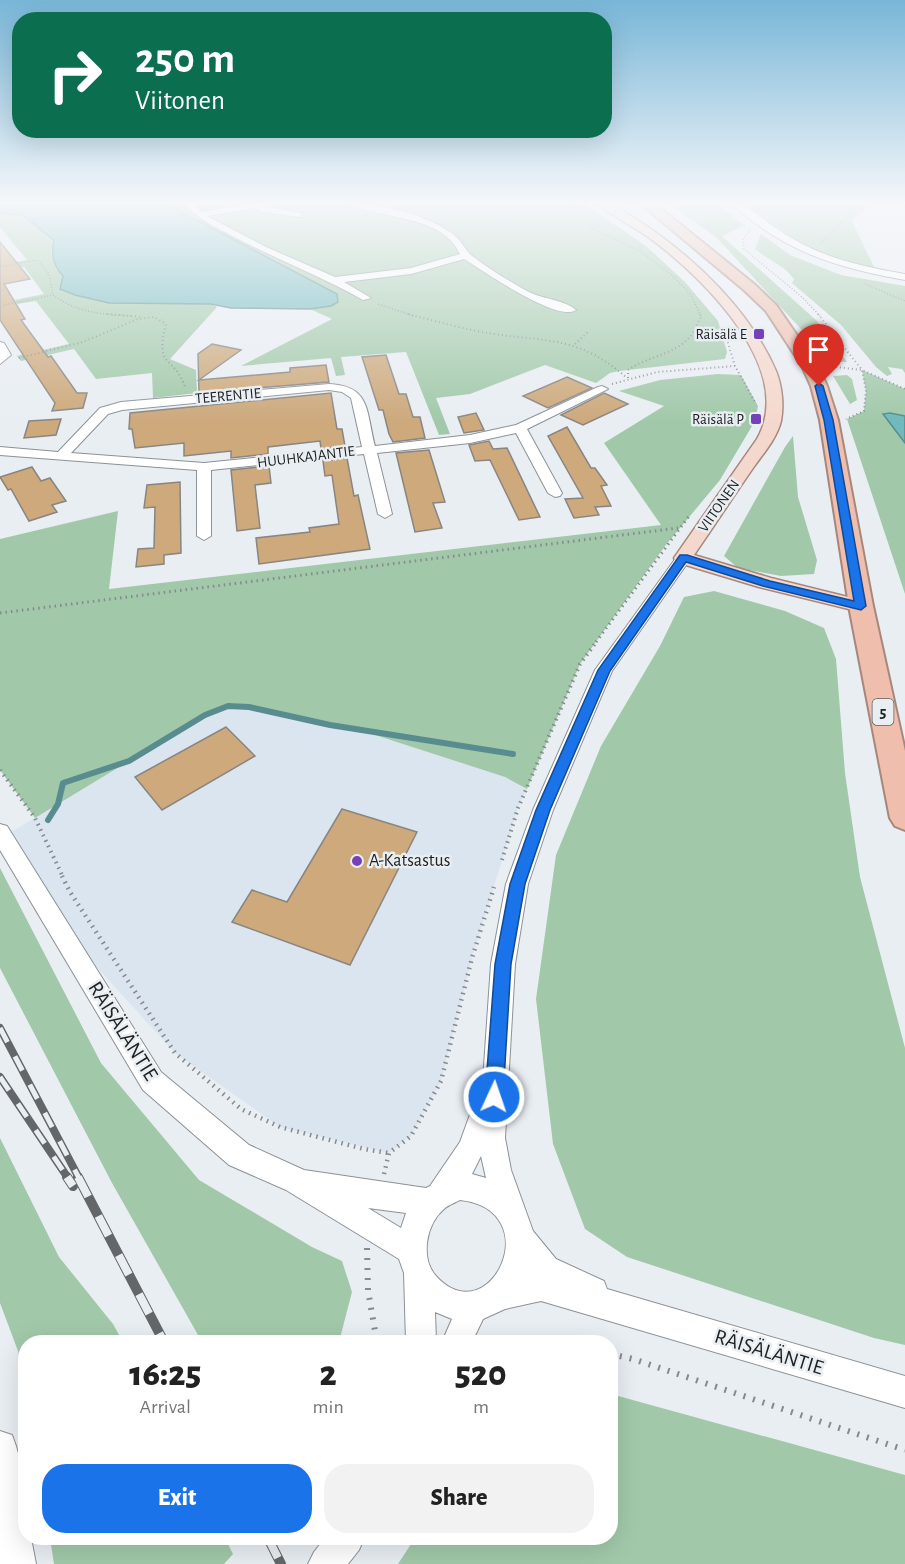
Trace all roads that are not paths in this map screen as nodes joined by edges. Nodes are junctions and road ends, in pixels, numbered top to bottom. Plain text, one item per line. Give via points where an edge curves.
1 (325, 276) edge
2 (364, 276) edge
3 (497, 276) edge
4 (700, 276) edge
5 (735, 276) edge
6 (334, 280) junction
7 (366, 298) road end
8 (571, 310) dead end
9 (0, 345) edge
10 (1, 361) edge
11 (602, 389) road end
12 (520, 428) junction
13 (370, 450) junction
14 (0, 451) edge
15 (61, 456) junction
16 (204, 467) junction
17 (555, 493) dead end
18 (385, 514) dead end
19 (204, 536) dead end
20 (683, 558) junction
21 (861, 606) junction
22 (905, 818) edge
23 (0, 832) edge
24 (495, 1076) junction
25 (296, 1180) junction
26 (435, 1196) junction
27 (517, 1228) junction
28 (415, 1263) junction
29 (486, 1301) junction
30 (633, 1311) junction
31 (420, 1335) edge
32 (462, 1335) edge
33 (905, 1392) edge
34 (0, 1447) edge
35 (341, 1545) edge
36 (18, 1564) edge
37 (326, 1564) edge

1 - 6 street
2 - 6 street
3 - 8 street via 524,294
4 - 20 main road, VIITONEN via 750,335 770,373 774,407 773,421 757,451
5 - 21 highway, 5 via 771,308 819,386 829,420
6 - 7 street
9 - 10 street via 6,355
11 - 12 street, HUUHKAJANTIE
12 - 13 street, HUUHKAJANTIE via 470,439
12 - 17 street
13 - 15 street, TEERENTIE via 357,398 345,388 122,406 104,411
13 - 16 street, HUUHKAJANTIE
13 - 18 street, TEERENTIE
14 - 15 street, HUUHKAJANTIE
15 - 16 street, HUUHKAJANTIE
16 - 19 street
20 - 21 main road
20 - 24 street via 604,670 543,810 518,884 503,964
21 - 22 highway, 5
23 - 25 street, RÄISÄLÄNTIE via 152,1081 239,1155
24 - 26 street via 465,1164
24 - 27 street via 492,1138 497,1170
25 - 26 street via 378,1196
25 - 28 street
26 - 27 street via 458,1186 475,1186 504,1203
26 - 28 street via 418,1216 413,1233
27 - 29 street via 519,1260 512,1279
27 - 30 street via 546,1269
28 - 29 street via 427,1289 441,1301 456,1307
28 - 31 street
29 - 30 street via 541,1286
29 - 32 street
30 - 33 street, RÄISÄLÄNTIE
34 - 36 street
35 - 37 street

